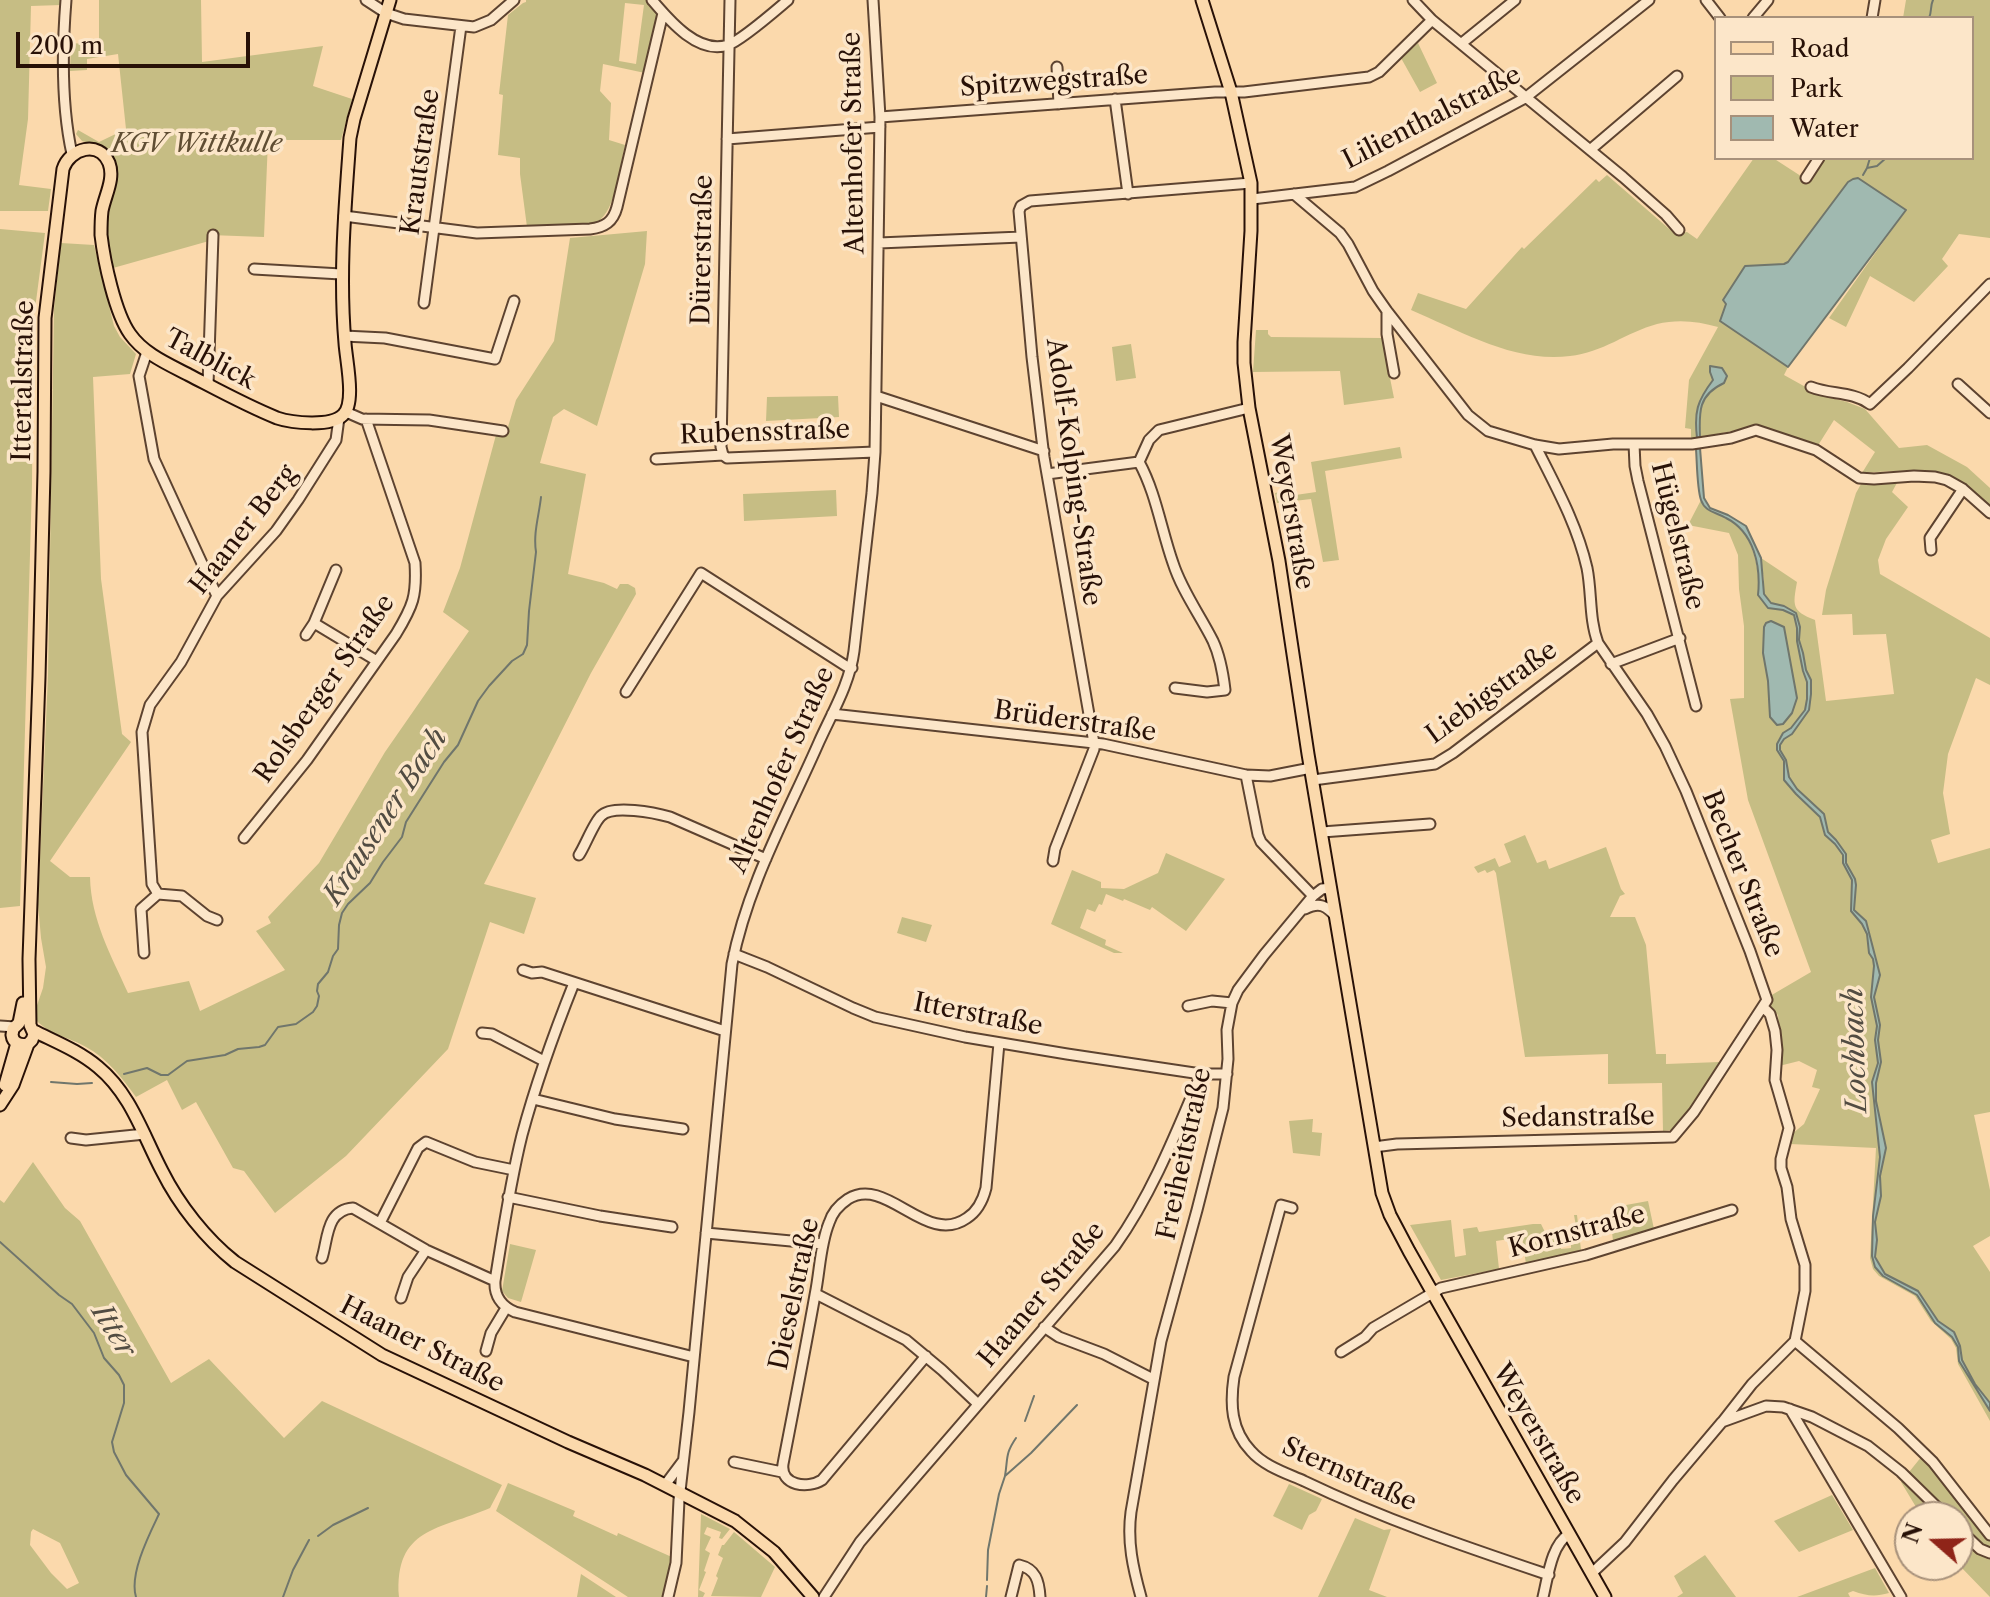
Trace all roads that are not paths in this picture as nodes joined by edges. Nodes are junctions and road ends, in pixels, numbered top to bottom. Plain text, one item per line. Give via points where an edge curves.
1 (66, 0) edge
2 (366, 0) edge
3 (390, 0) edge
4 (514, 0) edge
5 (652, 0) edge
6 (730, 0) edge
7 (788, 0) edge
8 (873, 0) edge
9 (1202, 0) edge
10 (1413, 0) edge
11 (1515, 0) edge
12 (1649, 0) edge
13 (1706, 0) edge
14 (1768, 0) edge
15 (386, 13) junction
16 (663, 13) junction
17 (1718, 16) edge
18 (1755, 16) edge
19 (1432, 20) junction
20 (461, 26) junction
21 (1462, 43) junction
22 (730, 44) junction
23 (1057, 67) dead end
24 (1677, 76) dead end
25 (1231, 92) junction
26 (1525, 98) junction
27 (1115, 99) junction
28 (1059, 104) junction
29 (880, 122) junction
30 (727, 139) junction
31 (1590, 150) junction
32 (72, 154) junction
33 (1818, 160) edge
34 (1806, 178) dead end
35 (1251, 183) junction
36 (1128, 194) junction
37 (1294, 194) junction
38 (1252, 199) junction
39 (344, 216) junction
40 (434, 227) junction
41 (1679, 230) dead end
42 (213, 235) dead end
43 (1021, 237) junction
44 (879, 243) junction
45 (254, 269) dead end
46 (341, 274) junction
47 (1990, 284) edge
48 (514, 301) dead end
49 (424, 303) dead end
50 (1387, 311) junction
51 (344, 336) junction
52 (147, 352) junction
53 (1394, 373) dead end
54 (1958, 384) dead end
55 (208, 385) junction
56 (1811, 387) dead end
57 (876, 396) junction
58 (1988, 407) edge
59 (1249, 408) junction
60 (342, 415) junction
61 (366, 419) junction
62 (503, 431) dead end
63 (1634, 444) junction
64 (1535, 445) junction
65 (1044, 451) junction
66 (875, 452) junction
67 (723, 455) junction
68 (656, 459) dead end
69 (1139, 462) junction
70 (1047, 474) junction
71 (1963, 489) junction
72 (1990, 513) edge
73 (1931, 550) dead end
74 (336, 570) dead end
75 (217, 596) junction
76 (314, 623) junction
77 (306, 635) dead end
78 (1680, 638) junction
79 (1598, 643) junction
80 (377, 661) junction
81 (1611, 664) junction
82 (852, 668) junction
83 (1175, 688) dead end
84 (626, 692) dead end
85 (1696, 706) dead end
86 (832, 714) junction
87 (1094, 743) junction
88 (1312, 774) junction
89 (1246, 775) junction
90 (1430, 824) dead end
91 (1322, 832) junction
92 (244, 838) dead end
93 (579, 855) dead end
94 (766, 859) junction
95 (1053, 861) dead end
96 (1331, 888) junction
97 (158, 894) junction
98 (1313, 896) junction
99 (1302, 910) junction
100 (1336, 917) junction
101 (217, 920) dead end
102 (144, 953) dead end
103 (734, 954) junction
104 (523, 970) dead end
105 (574, 983) junction
106 (1232, 1003) junction
107 (1188, 1006) dead end
108 (1763, 1007) junction
109 (0, 1029) edge
110 (725, 1031) junction
111 (482, 1033) dead end
112 (23, 1034) junction
113 (999, 1043) junction
114 (544, 1061) junction
115 (1201, 1074) junction
116 (1227, 1074) junction
117 (533, 1099) junction
118 (0, 1103) edge
119 (683, 1129) dead end
120 (145, 1134) junction
121 (71, 1138) dead end
122 (1374, 1147) junction
123 (514, 1170) junction
124 (508, 1197) junction
125 (1292, 1208) dead end
126 (1732, 1210) dead end
127 (380, 1223) junction
128 (672, 1227) dead end
129 (706, 1233) junction
130 (823, 1244) junction
131 (426, 1250) junction
132 (322, 1258) dead end
133 (495, 1281) junction
134 (1432, 1292) junction
135 (816, 1294) junction
136 (401, 1298) dead end
137 (506, 1308) junction
138 (1044, 1327) junction
139 (1795, 1341) junction
140 (486, 1351) dead end
141 (1341, 1352) dead end
142 (926, 1356) junction
143 (694, 1357) junction
144 (1153, 1379) junction
145 (978, 1404) junction
146 (1790, 1409) junction
147 (1722, 1422) junction
148 (685, 1458) junction
149 (734, 1462) dead end
150 (782, 1472) junction
151 (665, 1485) junction
152 (680, 1493) junction
153 (1931, 1501) edge
154 (1569, 1534) junction
155 (1990, 1535) edge
156 (1592, 1573) junction
157 (1549, 1575) junction
158 (668, 1597) edge
159 (813, 1597) edge
160 (824, 1597) edge
161 (1011, 1597) edge
162 (1040, 1597) edge
163 (1141, 1597) edge
164 (1543, 1597) edge
165 (1605, 1597) edge
166 (1901, 1597) edge

1 - 32 street, Ittertalstraße via 64,90
2 - 15 street
3 - 15 main road
4 - 20 street via 486,23
5 - 16 street
6 - 22 street, Dürerstraße
7 - 22 street
8 - 29 street, Altenhofer Straße
9 - 25 main road, Weyerstraße
10 - 19 street
11 - 21 street
12 - 26 street, Lilienthalstraße
13 - 17 street
14 - 18 street
15 - 20 street
15 - 39 main road via 350,138
16 - 22 street via 691,39 713,46
16 - 40 street via 617,207 607,225 477,233
19 - 21 street
19 - 25 street, Spitzwegstraße via 1372,76
20 - 40 street, Krautstraße
21 - 26 street
22 - 30 street, Dürerstraße
23 - 28 street
24 - 31 street
25 - 27 street, Spitzwegstraße
25 - 35 main road, Weyerstraße
26 - 31 street
26 - 37 street, Lilienthalstraße via 1355,187
27 - 28 street, Spitzwegstraße
27 - 36 street
28 - 29 street, Spitzwegstraße
29 - 30 street, Spitzwegstraße
29 - 44 street, Altenhofer Straße
30 - 67 street, Dürerstraße
31 - 41 street
32 - 52 main road, Talblick via 93,150 109,163 101,221 104,253 119,314
32 - 112 main road, Ittertalstraße via 61,177 45,318 41,614
33 - 34 street
35 - 36 street
35 - 38 main road, Weyerstraße
36 - 43 street, Adolf-Kolping-Straße via 1030,201 1021,206
37 - 38 street, Lilienthalstraße
37 - 50 street via 1344,237
38 - 59 main road, Weyerstraße via 1244,342
39 - 40 street
39 - 46 main road
40 - 49 street, Krautstraße
42 - 55 street
43 - 44 street
43 - 65 street, Adolf-Kolping-Straße
44 - 57 street, Altenhofer Straße
45 - 46 street
46 - 51 main road
47 - 56 street via 1870,404 1855,395
48 - 51 street via 495,359 385,338
50 - 53 street
50 - 64 street via 1480,426
51 - 60 main road via 350,393
52 - 55 main road, Talblick
52 - 75 street via 139,376 154,459
54 - 58 street
55 - 60 main road, Talblick via 287,421 323,422
57 - 65 street
57 - 66 street, Altenhofer Straße
59 - 69 street via 1159,430
59 - 88 main road, Weyerstraße
60 - 61 street
60 - 75 street, Haaner Berg via 336,440 298,500
61 - 62 street via 429,420
61 - 80 street, Rolsberger Straße via 412,550 417,583 408,615
63 - 64 street via 1559,449
63 - 71 street via 1692,444 1756,430 1816,450 1859,478 1935,477
63 - 78 street, Hügelstraße via 1638,481
64 - 79 street, Becher Straße via 1577,531
65 - 70 street, Adolf-Kolping-Straße
66 - 67 street, Rubensstraße
66 - 82 street, Altenhofer Straße
67 - 68 street, Rubensstraße
69 - 70 street
69 - 83 street via 1153,491 1173,565 1214,643 1225,690
70 - 87 street, Adolf-Kolping-Straße
71 - 72 street
71 - 73 street via 1930,538
74 - 76 street
75 - 97 street, Haaner Berg via 150,705 142,732 152,884
76 - 77 street
76 - 80 street
78 - 81 street, Hügelstraße
78 - 85 street, Hügelstraße
79 - 81 street, Becher Straße
79 - 88 street, Liebigstraße via 1435,764
80 - 92 street, Rolsberger Straße
81 - 108 street, Becher Straße via 1647,714 1686,791 1766,996
82 - 84 street via 701,573
82 - 86 street, Altenhofer Straße
86 - 87 street, Brüderstraße
86 - 94 street, Altenhofer Straße
87 - 89 street, Brüderstraße
87 - 95 street
88 - 89 street, Brüderstraße
88 - 91 main road, Weyerstraße
89 - 98 street via 1261,842
90 - 91 street
91 - 96 main road, Weyerstraße
93 - 94 street via 601,816 613,810 670,817
94 - 103 street, Altenhofer Straße
96 - 98 street, Freiheitstraße
96 - 100 main road, Weyerstraße
97 - 101 street via 182,896
97 - 102 street via 141,909
98 - 99 street, Freiheitstraße
99 - 100 street via 1322,904
99 - 106 street, Freiheitstraße
100 - 122 main road, Weyerstraße
103 - 110 street, Altenhofer Straße
103 - 113 street, Itterstraße via 864,1013
104 - 105 street
105 - 110 street
105 - 114 street
106 - 107 street
106 - 116 street, Freiheitstraße
108 - 122 street, Sedanstraße via 1673,1137
108 - 139 street, Becher Straße via 1775,1031 1775,1080 1789,1128 1781,1168 1805,1271
109 - 112 street, Haaner Straße
110 - 129 street, Altenhofer Straße
111 - 114 street
112 - 118 main road, Ittertalstraße
112 - 120 main road, Haaner Straße via 78,1052 99,1067 122,1092
113 - 115 street, Itterstraße
113 - 130 street, Dieselstraße via 986,1188 975,1211 960,1223 942,1226 876,1196 856,1195 833,1213
114 - 117 street
115 - 116 street, Itterstraße
115 - 138 street, Haaner Straße via 1124,1234
116 - 144 street, Freiheitstraße via 1218,1130
117 - 119 street
117 - 123 street
120 - 121 street
120 - 151 main road, Haaner Straße via 185,1208 235,1262 386,1357
122 - 134 main road, Weyerstraße via 1390,1215
123 - 124 street
123 - 127 street via 468,1160 426,1142
124 - 128 street
124 - 133 street
125 - 157 street, Sternstraße via 1281,1205 1237,1367 1232,1402 1240,1436 1261,1460 1346,1501
126 - 134 street, Kornstraße via 1586,1255
127 - 131 street
127 - 132 street via 345,1209 328,1228
129 - 130 street
129 - 143 street, Altenhofer Straße
130 - 135 street, Dieselstraße
131 - 133 street
131 - 136 street
133 - 137 street
134 - 141 street
134 - 154 main road, Weyerstraße
135 - 142 street via 906,1340
135 - 150 street, Dieselstraße
137 - 140 street
137 - 143 street
138 - 144 street
138 - 145 street, Haaner Straße
139 - 147 street
139 - 155 street via 1933,1462
142 - 145 street
142 - 150 street via 822,1480 801,1485
143 - 148 street, Altenhofer Straße
144 - 163 street, Freiheitstraße via 1130,1524 1131,1558
145 - 160 street, Haaner Straße via 860,1542
146 - 147 street via 1766,1406
146 - 153 street via 1868,1446
146 - 166 street
147 - 156 street via 1625,1542
148 - 151 street
148 - 152 street, Altenhofer Straße
149 - 150 street
151 - 152 main road, Haaner Straße
152 - 158 street, Altenhofer Straße via 676,1563
152 - 159 main road, Haaner Straße via 751,1533
154 - 156 main road, Weyerstraße
154 - 157 street via 1559,1543
156 - 165 main road, Weyerstraße
157 - 164 street
161 - 162 street via 1019,1565 1034,1572

